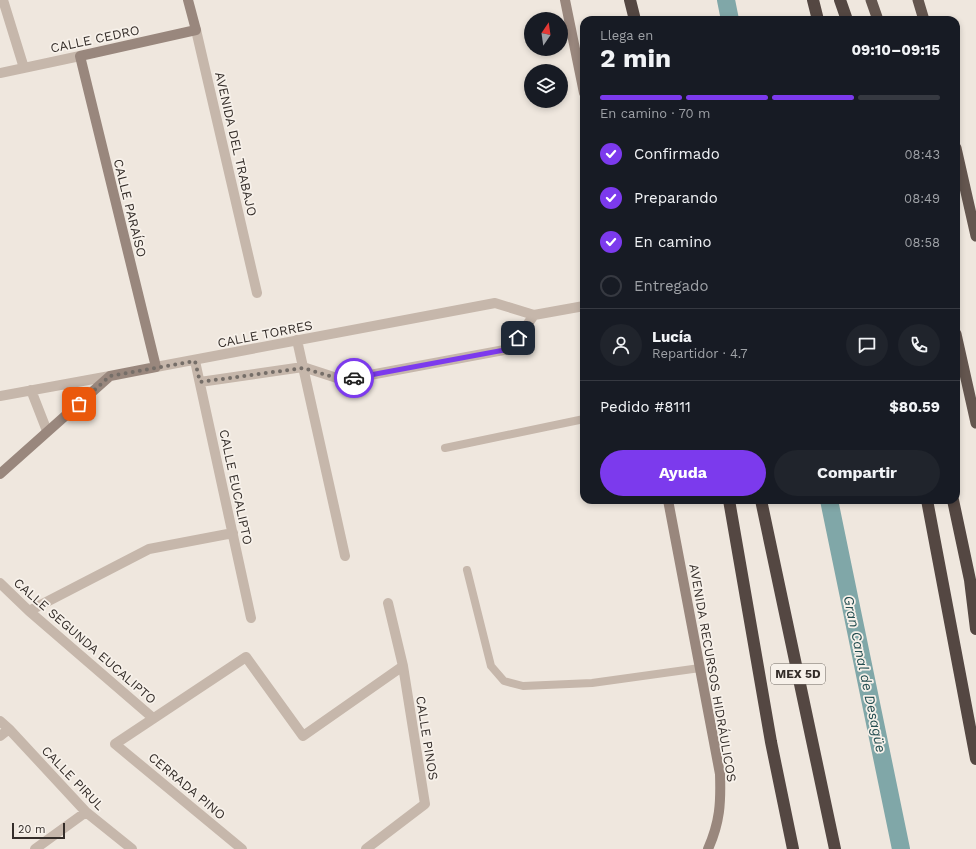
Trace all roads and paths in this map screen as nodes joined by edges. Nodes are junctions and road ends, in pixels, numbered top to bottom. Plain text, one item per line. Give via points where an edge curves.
1 (2, 0) edge
2 (188, 0) edge
3 (564, 0) edge
4 (630, 0) edge
5 (813, 0) edge
6 (840, 0) edge
7 (871, 0) edge
8 (918, 0) edge
9 (634, 16) edge
10 (817, 16) edge
11 (846, 16) edge
12 (877, 16) edge
13 (923, 16) edge
14 (196, 30) junction
15 (80, 56) junction
16 (24, 68) junction
17 (0, 73) edge
18 (580, 74) edge
19 (960, 166) edge
20 (976, 236) edge
21 (257, 293) dead end
22 (580, 307) edge
23 (534, 315) junction
24 (297, 340) junction
25 (960, 352) edge
26 (195, 361) junction
27 (156, 367) junction
28 (303, 368) junction
29 (110, 376) junction
30 (200, 382) junction
31 (31, 390) junction
32 (0, 396) edge
33 (580, 420) edge
34 (976, 422) edge
35 (47, 431) junction
36 (445, 448) dead end
37 (0, 474) edge
38 (669, 504) edge
39 (730, 504) edge
40 (762, 504) edge
41 (927, 504) edge
42 (954, 504) edge
43 (232, 533) junction
44 (345, 556) dead end
45 (467, 570) dead end
46 (0, 583) edge
47 (973, 584) edge
48 (388, 603) dead end
49 (29, 611) junction
50 (251, 618) dead end
51 (976, 630) edge
52 (403, 666) junction
53 (700, 668) junction
54 (154, 718) junction
55 (0, 721) edge
56 (9, 729) junction
57 (0, 736) edge
58 (976, 759) edge
59 (86, 812) junction
60 (792, 845) edge
61 (34, 849) edge
62 (132, 849) edge
63 (242, 849) edge
64 (366, 849) edge
65 (708, 849) edge
66 (835, 849) edge

1 - 16 street
2 - 14 main road, AVENIDA DEL TRABAJO
3 - 18 main road
4 - 9 highway
5 - 10 highway
6 - 11 highway
7 - 12 highway
8 - 13 highway
14 - 15 main road, CALLE CEDRO
14 - 21 street, AVENIDA DEL TRABAJO
15 - 16 street, CALLE CEDRO
15 - 27 main road, CALLE PARAÍSO
16 - 17 street, CALLE CEDRO
19 - 20 highway
22 - 23 street, CALLE TORRES
23 - 24 street, CALLE TORRES via 494,303
23 - 28 street via 510,349 343,380
24 - 26 street, CALLE TORRES
24 - 28 street
25 - 34 highway
26 - 27 street, CALLE TORRES
26 - 30 street, CALLE EUCALIPTO
27 - 29 main road, CALLE TORRES
28 - 30 street
28 - 44 street
29 - 31 street, CALLE TORRES
29 - 35 main road
30 - 43 street, CALLE EUCALIPTO
31 - 32 street, CALLE TORRES
31 - 35 street
33 - 36 lane
35 - 37 main road
38 - 53 main road, AVENIDA RECURSOS HIDRÁULICOS
39 - 60 highway via 771,742
40 - 66 highway, MEX 5D
41 - 58 highway
42 - 47 highway
43 - 49 street via 149,549
43 - 50 street, CALLE EUCALIPTO
45 - 53 lane via 492,666 504,681 523,686 592,683
46 - 49 street, CALLE SEGUNDA EUCALIPTO
47 - 51 highway
48 - 52 street, CALLE PINOS
49 - 54 street, CALLE SEGUNDA EUCALIPTO
52 - 54 street via 303,736 246,657
52 - 64 street, CALLE PINOS via 425,804
53 - 65 main road, AVENIDA RECURSOS HIDRÁULICOS via 720,780 721,806 716,831
54 - 63 street, CERRADA PINO via 115,744
55 - 56 street, CALLE PIRUL
56 - 57 street
56 - 59 street, CALLE PIRUL
59 - 61 street
59 - 62 street, CALLE PIRUL

